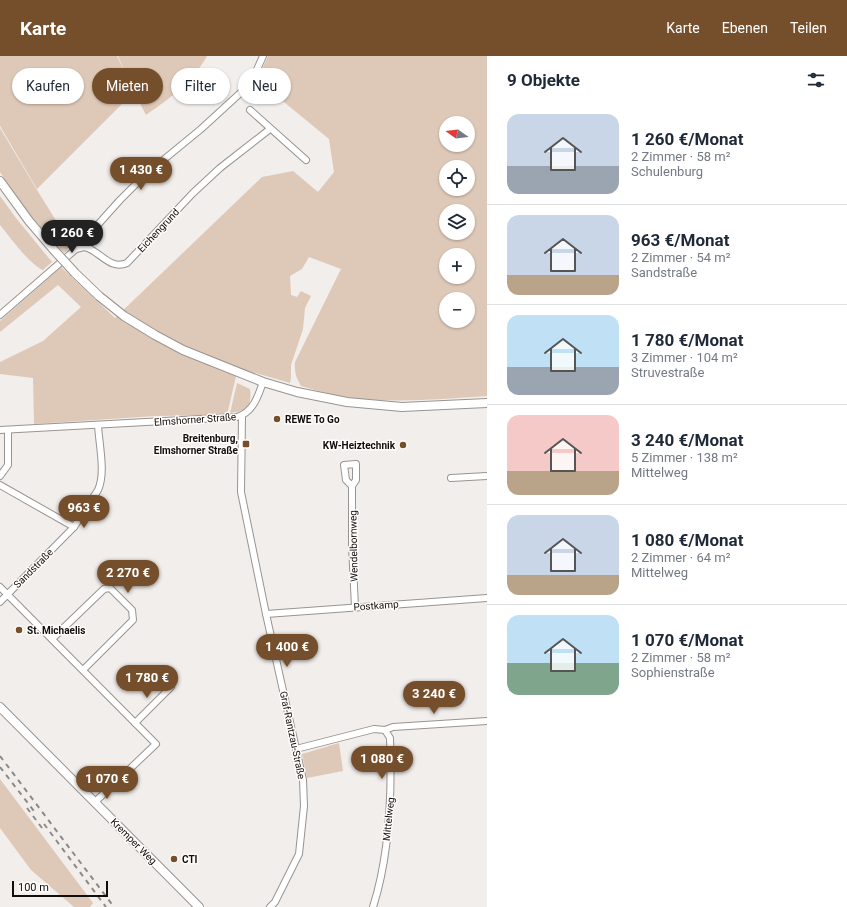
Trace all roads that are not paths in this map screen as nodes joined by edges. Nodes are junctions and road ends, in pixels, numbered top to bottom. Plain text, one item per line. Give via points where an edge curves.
1 (263, 56) edge
2 (250, 110) dead end
3 (270, 129) junction
4 (306, 160) dead end
5 (0, 181) edge
6 (76, 249) junction
7 (0, 315) edge
8 (263, 382) junction
9 (487, 403) edge
10 (242, 416) junction
11 (98, 425) junction
12 (0, 430) edge
13 (8, 430) junction
14 (0, 476) edge
15 (487, 476) edge
16 (451, 478) dead end
17 (0, 485) edge
18 (352, 486) dead end
19 (74, 527) junction
20 (0, 587) edge
21 (8, 594) junction
22 (487, 598) edge
23 (0, 602) edge
24 (355, 607) junction
25 (266, 614) junction
26 (52, 639) junction
27 (83, 670) junction
28 (171, 687) dead end
29 (0, 707) edge
30 (487, 721) edge
31 (136, 723) junction
32 (385, 730) junction
33 (296, 749) junction
34 (95, 802) junction
35 (199, 907) edge
36 (270, 907) edge
37 (373, 907) edge

1 - 6 street via 248,86 134,185
2 - 3 street
3 - 4 street
3 - 6 street, Eichengrund via 193,193 127,263 114,265 88,248
5 - 8 main road, bridge via 29,222 75,273 124,316 183,350
6 - 7 street
8 - 9 main road via 304,394 347,402 402,407
8 - 10 street, Elmshorner Straße via 253,406
10 - 11 street, Elmshorner Straße
10 - 25 street, Graf-Rantzau-Straße via 241,492
11 - 13 street, Elmshorner Straße
11 - 19 street, Sandstraße via 102,472 100,484
12 - 13 street, Elmshorner Straße
13 - 14 street via 8,465
15 - 16 street
17 - 19 street
18 - 24 street, Wendelbornweg
19 - 21 street, Sandstraße
20 - 21 street
21 - 23 street, Sandstraße
21 - 26 street
22 - 24 street, Postkamp
24 - 25 street, Postkamp
25 - 33 street, Graf-Rantzau-Straße
26 - 27 street
26 - 27 street via 104,589 110,588 132,610 133,620
27 - 31 street
28 - 31 street
29 - 34 main road, Kremper Weg
30 - 32 street via 393,727
31 - 34 street via 156,744
32 - 33 street via 374,729
32 - 37 street, Mittelweg via 390,738 391,791 387,840
33 - 36 street, Graf-Rantzau-Straße via 303,780 304,806 299,854
34 - 35 main road, Kremper Weg

